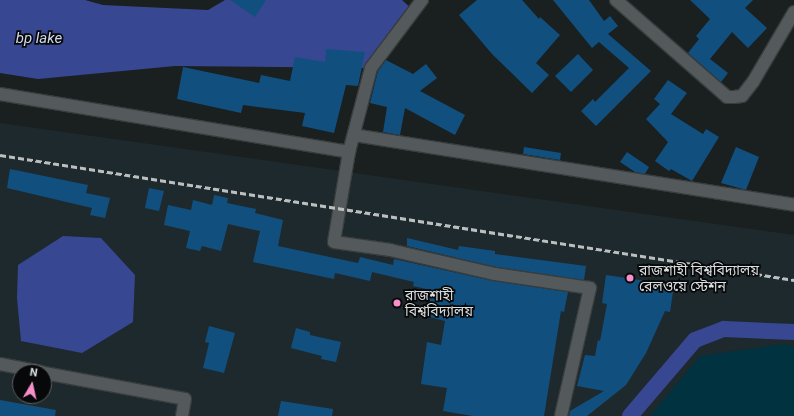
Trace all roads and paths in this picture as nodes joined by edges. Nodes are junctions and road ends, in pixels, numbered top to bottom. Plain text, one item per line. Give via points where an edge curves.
1 (422, 0) edge
2 (616, 0) edge
3 (794, 12) edge
4 (0, 94) edge
5 (354, 135) junction
6 (349, 152) junction
7 (794, 205) edge
8 (0, 364) edge
9 (12, 366) edge
10 (52, 374) edge
11 (182, 416) edge
12 (561, 416) edge

1 - 5 street via 371,68
2 - 3 street via 727,96 734,97 742,96 753,82
4 - 6 street
5 - 6 street
5 - 7 street
6 - 12 street via 334,242 390,250 495,274 590,288
8 - 9 street
10 - 11 street via 185,399

